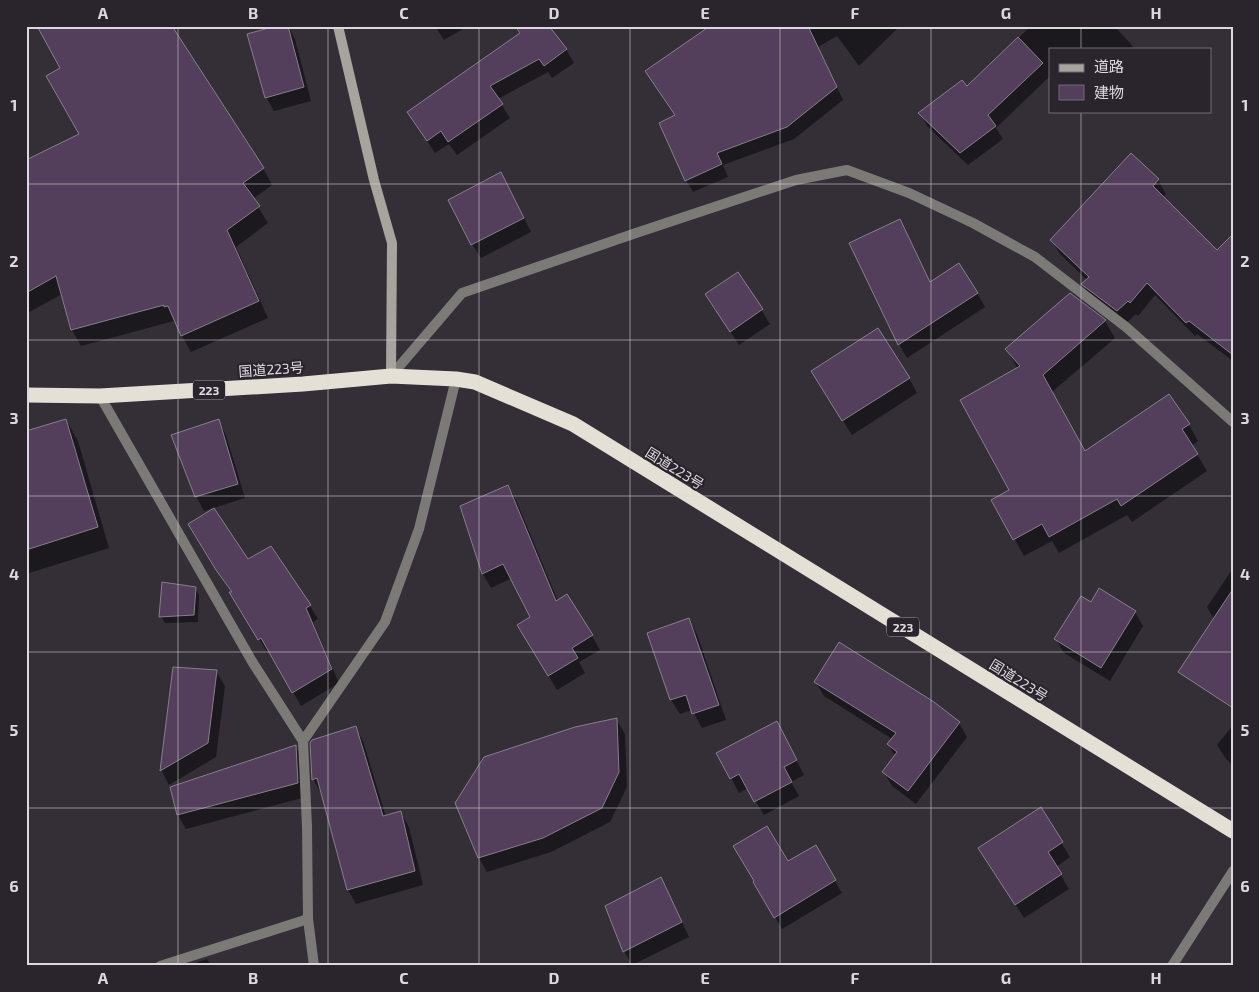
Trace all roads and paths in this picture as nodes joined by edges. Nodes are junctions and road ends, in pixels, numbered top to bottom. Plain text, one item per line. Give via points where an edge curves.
1 (338, 26) edge
2 (391, 376) junction
3 (456, 379) junction
4 (26, 395) edge
5 (100, 396) junction
6 (1233, 422) edge
7 (303, 741) junction
8 (1233, 831) edge
9 (1233, 871) edge
10 (308, 920) junction
11 (160, 966) edge
12 (314, 966) edge
13 (1172, 966) edge

1 - 2 street via 392,243
2 - 3 highway, 国道223号 / 223
2 - 5 highway, 国道223号 / 223
2 - 6 street via 462,293 796,180 847,170 909,193 1035,257 1126,327
3 - 7 street via 419,529 385,622
3 - 8 highway, 国道223号 / 223 via 474,382 573,424
4 - 5 highway, 国道223号 / 223
5 - 7 street via 253,663
7 - 10 street
9 - 13 street
10 - 11 street
10 - 12 street

